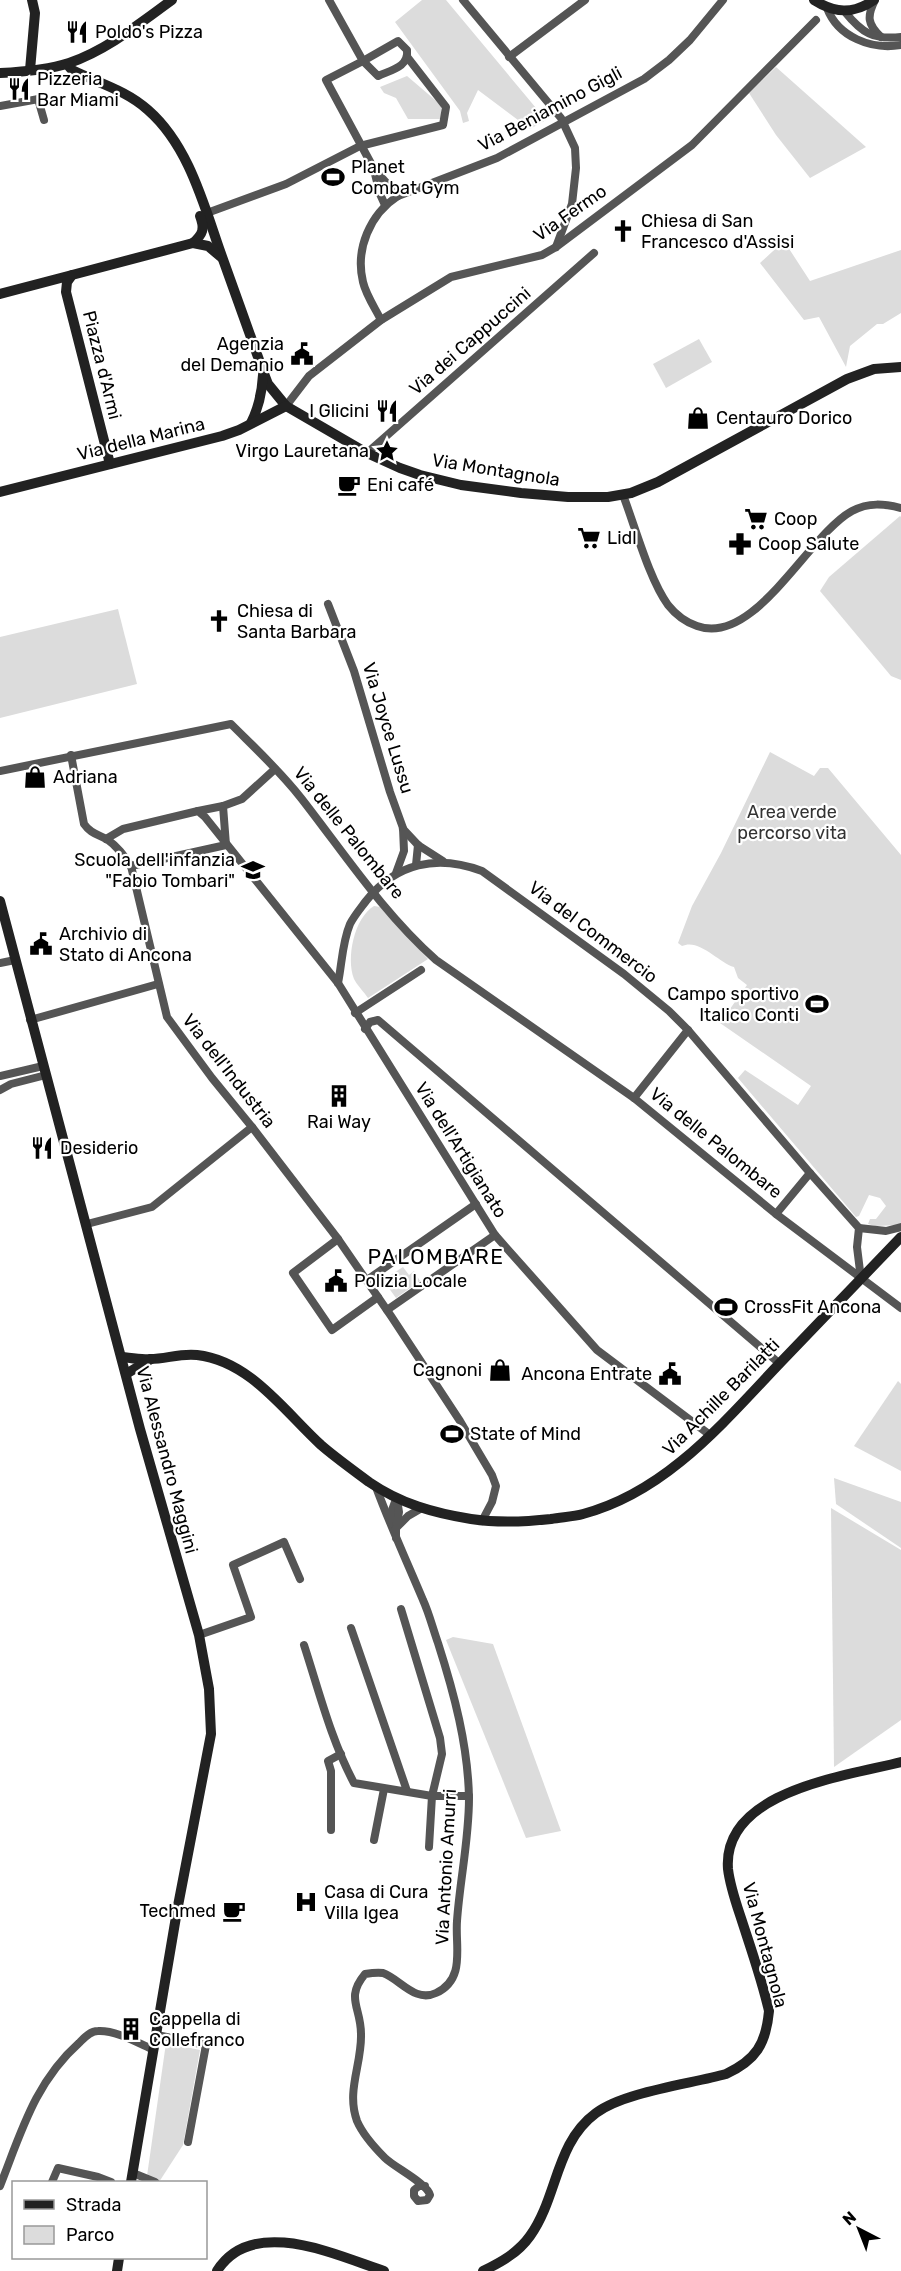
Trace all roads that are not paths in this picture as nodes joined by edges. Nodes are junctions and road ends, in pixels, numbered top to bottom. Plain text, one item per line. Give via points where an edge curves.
1 (32, 0) edge
2 (172, 0) edge
3 (329, 0) edge
4 (463, 0) edge
5 (585, 0) edge
6 (723, 0) edge
7 (814, 0) edge
8 (874, 0) edge
9 (827, 8) junction
10 (845, 12) junction
11 (816, 20) dead end
12 (881, 37) junction
13 (901, 37) edge
14 (857, 39) junction
15 (901, 45) edge
16 (509, 57) junction
17 (408, 58) junction
18 (363, 61) junction
19 (67, 64) junction
20 (30, 70) junction
21 (0, 73) edge
22 (0, 106) edge
23 (44, 120) dead end
24 (564, 123) junction
25 (360, 146) junction
26 (374, 170) junction
27 (192, 176) junction
28 (399, 196) junction
29 (385, 205) junction
30 (207, 213) junction
31 (192, 243) junction
32 (555, 247) junction
33 (594, 253) dead end
34 (223, 260) junction
35 (72, 275) junction
36 (0, 294) edge
37 (381, 320) junction
38 (901, 367) edge
39 (263, 371) junction
40 (286, 406) junction
41 (250, 423) junction
42 (367, 453) junction
43 (110, 464) junction
44 (0, 492) edge
45 (623, 495) junction
46 (901, 508) edge
47 (328, 604) dead end
48 (71, 755) junction
49 (275, 769) junction
50 (0, 771) edge
51 (224, 806) junction
52 (198, 811) junction
53 (403, 828) junction
54 (106, 839) junction
55 (226, 845) junction
56 (418, 845) junction
57 (404, 850) junction
58 (443, 861) junction
59 (416, 865) junction
60 (131, 866) junction
61 (396, 873) junction
62 (373, 892) junction
63 (0, 901) edge
64 (15, 960) junction
65 (0, 963) edge
66 (422, 970) dead end
67 (338, 983) junction
68 (158, 984) junction
69 (355, 1013) junction
70 (30, 1020) junction
71 (365, 1029) junction
72 (688, 1030) junction
73 (44, 1070) junction
74 (0, 1076) edge
75 (0, 1090) edge
76 (634, 1098) junction
77 (252, 1127) junction
78 (810, 1173) junction
79 (476, 1204) junction
80 (776, 1214) junction
81 (87, 1224) junction
82 (901, 1227) edge
83 (859, 1228) junction
84 (495, 1235) junction
85 (901, 1237) edge
86 (338, 1239) junction
87 (857, 1247) junction
88 (845, 1267) junction
89 (861, 1279) junction
90 (367, 1280) junction
91 (378, 1297) junction
92 (901, 1308) edge
93 (387, 1310) junction
94 (122, 1357) junction
95 (151, 1359) junction
96 (780, 1364) junction
97 (126, 1374) junction
98 (710, 1435) junction
99 (376, 1486) junction
100 (396, 1499) junction
101 (420, 1509) junction
102 (482, 1521) junction
103 (394, 1529) junction
104 (300, 1579) dead end
105 (401, 1609) dead end
106 (351, 1628) dead end
107 (199, 1635) junction
108 (304, 1645) dead end
109 (341, 1754) junction
110 (901, 1762) edge
111 (344, 1766) junction
112 (331, 1771) junction
113 (384, 1789) junction
114 (407, 1791) junction
115 (432, 1796) junction
116 (469, 1796) junction
117 (331, 1830) dead end
118 (374, 1840) dead end
119 (429, 1847) dead end
120 (157, 2035) junction
121 (154, 2050) junction
122 (188, 2142) dead end
123 (132, 2178) edge
124 (52, 2181) edge
125 (108, 2181) edge
126 (149, 2181) edge
127 (415, 2181) junction
128 (0, 2186) edge
129 (425, 2186) junction
130 (414, 2193) junction
131 (217, 2271) edge
132 (384, 2271) edge
133 (483, 2271) edge

1 - 20 main road
2 - 19 main road via 110,44
3 - 18 street
4 - 16 street
5 - 16 street
6 - 24 street, Via Beniamino Gigli via 669,60 637,83
7 - 9 main road
8 - 10 main road
8 - 12 street via 869,20
9 - 10 main road
9 - 14 street via 833,21
10 - 12 street via 865,32
10 - 14 street via 842,20
11 - 32 street, Via Fermo via 692,145
12 - 13 street
14 - 15 street via 881,47
16 - 24 street
17 - 18 street via 378,76
17 - 18 street via 407,50 398,41
17 - 25 street via 449,109 443,125
18 - 25 street via 326,80
19 - 20 main road
19 - 27 main road, Via Montagnola via 148,109 171,136
20 - 21 main road
22 - 23 street via 41,99
24 - 28 street, Via Beniamino Gigli via 497,158
24 - 32 street via 575,148 576,168 572,204
25 - 26 street
25 - 30 street via 285,184
26 - 28 street
26 - 29 street
27 - 30 main road, Via Montagnola
27 - 31 main road, Via Montagnola via 189,185 204,226 200,237
28 - 29 street, Via Beniamino Gigli
29 - 37 street, Via Beniamino Gigli via 367,233 361,258 363,281
30 - 34 main road, Via Montagnola
31 - 34 main road via 208,246
31 - 35 main road
32 - 37 street, Via Fermo via 542,255 451,277
33 - 42 street, Via dei Cappuccini
34 - 39 main road, Via Montagnola
35 - 36 main road
35 - 43 main road, Piazza d'Armi via 66,292
37 - 40 street, Via Fermo via 309,376
38 - 45 main road, Via Montagnola via 874,369 847,379 664,478
39 - 40 main road, Via Montagnola
39 - 41 main road via 258,408
40 - 41 main road, Via della Marina
40 - 42 main road, Via Montagnola
41 - 43 main road, Via della Marina via 222,436
42 - 45 main road, Via Montagnola via 400,468 461,485 568,497
43 - 44 main road, Via della Marina
45 - 46 street via 668,605 689,624 716,629 740,621 756,609 850,512 868,504
47 - 53 street, Via Joyce Lussu via 354,671
48 - 49 street, Via delle Palombare via 231,724
48 - 50 street, Via delle Palombare
48 - 54 street via 84,824 91,833
49 - 51 street via 242,799
49 - 62 street, Via delle Palombare
51 - 52 street
51 - 55 street
52 - 54 street via 123,829
52 - 55 street, Via dell'Artigianato
53 - 56 street, Via Joyce Lussu
53 - 57 street, Via Joyce Lussu
54 - 60 street
55 - 60 street
55 - 67 street, Via dell'Artigianato
56 - 58 street, Via Joyce Lussu
56 - 59 street
57 - 59 street
57 - 61 street, Via Joyce Lussu
58 - 59 street, Via del Commercio
58 - 72 street, Via del Commercio via 482,871 508,888 624,974
59 - 61 street, Via del Commercio
60 - 68 street, Via dell'Industria
61 - 62 street, Via del Commercio
62 - 67 street, Via del Commercio via 349,927
62 - 76 street, Via delle Palombare via 436,960
63 - 64 main road, Via Alessandro Maggini
64 - 65 street
64 - 70 main road, Via Alessandro Maggini
66 - 69 street
67 - 69 street, Via dell'Artigianato
68 - 70 street
68 - 77 street, Via dell'Industria via 167,1017
69 - 71 street, Via dell'Artigianato
70 - 73 main road, Via Alessandro Maggini
71 - 79 street, Via dell'Artigianato
71 - 96 street via 378,1020
72 - 76 street, Via delle Palombare
72 - 78 street, Via del Commercio
73 - 74 street
73 - 75 street
73 - 81 main road, Via Alessandro Maggini
76 - 80 street, Via delle Palombare
77 - 81 street via 152,1207
77 - 86 street, Via dell'Industria
78 - 80 street, Via delle Palombare
78 - 83 street, Via del Commercio
79 - 84 street, Via dell'Artigianato
79 - 90 street
80 - 88 street, Via delle Palombare
81 - 94 main road, Via Alessandro Maggini
82 - 83 street via 886,1231
83 - 87 street
84 - 93 street
84 - 98 street, Via dell'Artigianato via 597,1350
85 - 89 main road, Via Achille Barilatti
86 - 90 street, Via dell'Industria
86 - 91 street via 293,1273 332,1330
87 - 88 street
87 - 89 street
88 - 89 street, Via delle Palombare
89 - 92 street, Via delle Palombare
89 - 96 main road, Via Achille Barilatti
90 - 91 street, Via dell'Industria
91 - 93 street, Via dell'Industria
93 - 102 street, Via dell'Industria via 492,1475 496,1486
94 - 95 main road, Via Achille Barilatti
94 - 97 main road, Via Alessandro Maggini
95 - 97 main road, Via Achille Barilatti
95 - 99 main road, Via Achille Barilatti via 199,1355 245,1373 321,1445
96 - 98 main road, Via Achille Barilatti
97 - 107 main road, Via Alessandro Maggini
98 - 102 main road, Via Achille Barilatti via 653,1483 594,1510 535,1521
99 - 100 main road, Via Achille Barilatti
99 - 103 street, Via Antonio Amurri
100 - 101 main road, Via Achille Barilatti
100 - 103 street, Via Antonio Amurri via 399,1512
101 - 102 main road, Via Achille Barilatti
101 - 103 street
103 - 116 street, Via Antonio Amurri via 448,1672 464,1739
104 - 107 street via 284,1542 233,1565 251,1617
105 - 115 street via 440,1738 442,1754
106 - 114 street
107 - 120 main road, Via Alessandro Maggini via 209,1689 211,1734
108 - 109 street
109 - 111 street
109 - 112 street via 328,1761
110 - 133 main road, Via Montagnola via 780,1796 762,1806 742,1826 733,1840 728,1868 769,2011 761,2046 726,2074 625,2099 596,2112 565,2150 543,2212 529,2238 506,2260
111 - 112 street
111 - 113 street via 354,1783
112 - 117 street
113 - 114 street
113 - 118 street
114 - 115 street
115 - 116 street
115 - 119 street
116 - 127 street, Via Antonio Amurri via 457,1923 458,1964 450,1982 434,1994 423,1996 374,1972 365,1974 354,1989 361,2035 354,2078 356,2119 372,2145
120 - 121 main road, Via Alessandro Maggini
120 - 122 street via 206,2045
121 - 123 main road, Via Alessandro Maggini
121 - 128 street via 113,2033 88,2034 44,2082
123 - 126 street, Via Alessandro Maggini
124 - 125 street via 58,2168
127 - 129 street
127 - 130 street
129 - 130 street via 419,2186
129 - 130 street via 430,2192 427,2200 418,2201
131 - 132 main road via 232,2255 269,2241 292,2243

